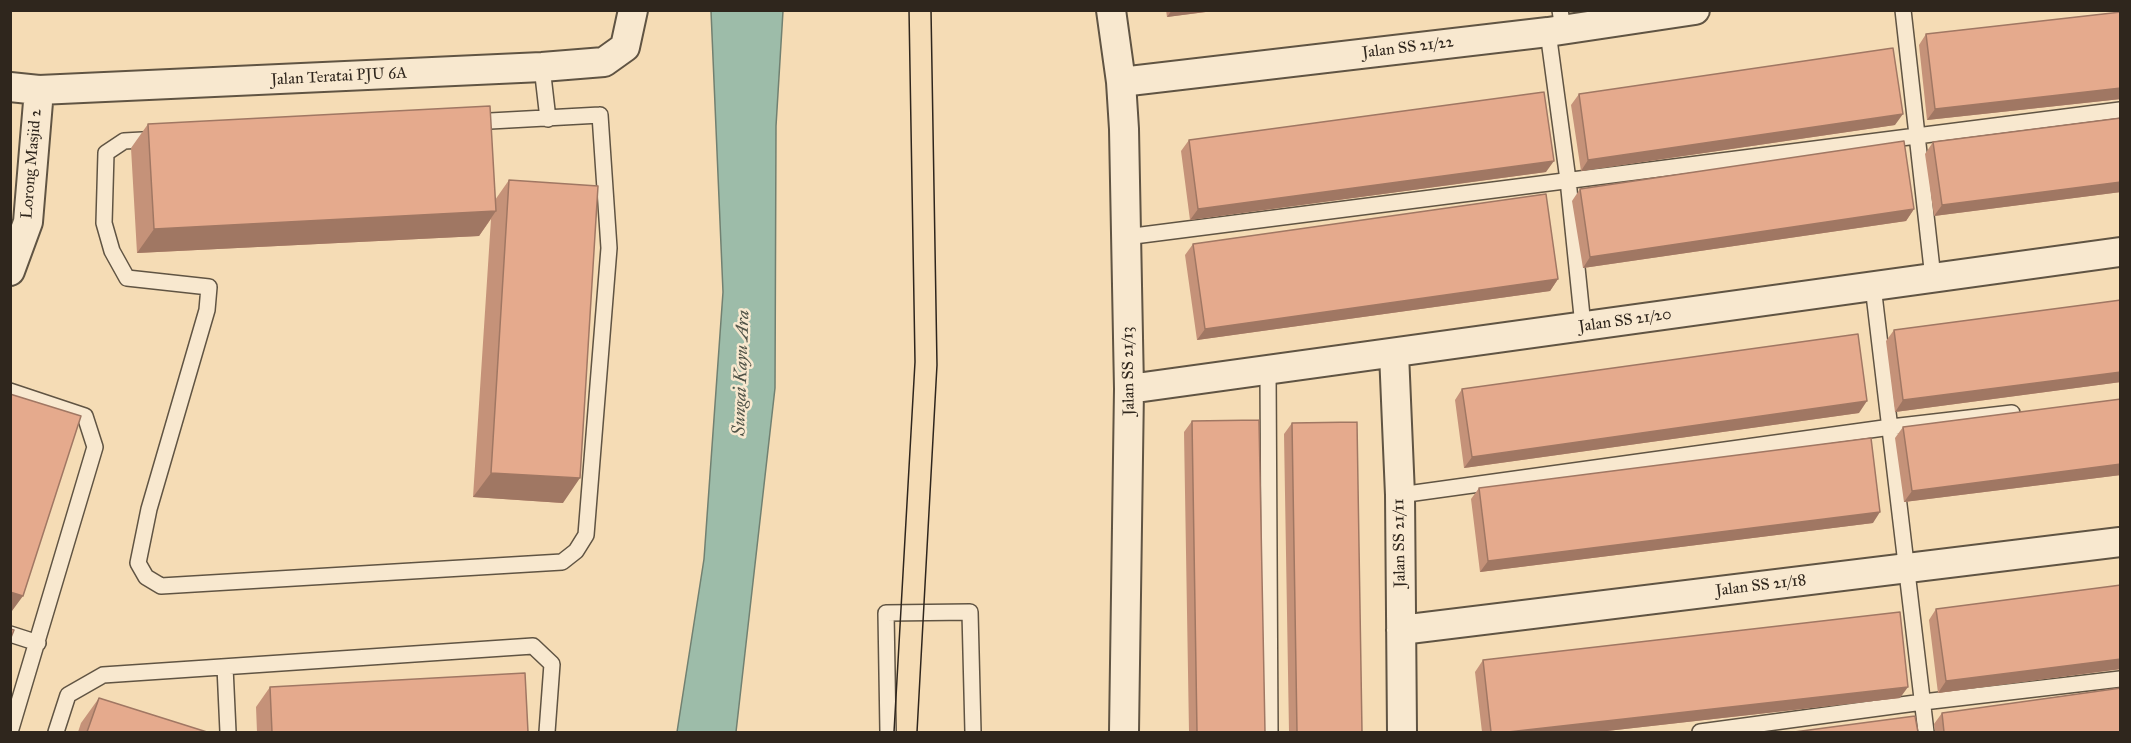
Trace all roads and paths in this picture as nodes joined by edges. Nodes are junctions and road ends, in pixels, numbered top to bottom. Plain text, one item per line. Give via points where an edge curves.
1 (633, 10) edge
2 (1111, 10) edge
3 (1695, 10) edge
4 (1903, 10) edge
5 (1557, 24) edge
6 (542, 68) junction
7 (1121, 82) junction
8 (10, 87) edge
9 (39, 90) junction
10 (2121, 110) edge
11 (548, 119) junction
12 (1918, 136) junction
13 (1568, 180) junction
14 (1126, 237) junction
15 (2121, 252) edge
16 (10, 271) edge
17 (1933, 278) junction
18 (1873, 286) junction
19 (1583, 326) junction
20 (1394, 353) junction
21 (1268, 370) junction
22 (1129, 389) junction
23 (10, 391) edge
24 (2029, 411) edge
25 (1891, 428) junction
26 (1400, 495) junction
27 (2121, 542) edge
28 (1907, 568) junction
29 (1401, 630) junction
30 (10, 634) edge
31 (38, 643) junction
32 (225, 667) junction
33 (2121, 679) edge
34 (1923, 702) junction
35 (10, 732) edge
36 (56, 732) edge
37 (228, 732) edge
38 (547, 732) edge
39 (888, 732) edge
40 (973, 732) edge
41 (1124, 732) edge
42 (1270, 732) edge
43 (1402, 732) edge
44 (1700, 732) edge
45 (1926, 732) edge

1 - 6 street, Jalan Teratai PJU 6A via 625,47 604,62
2 - 7 street, Jalan SS 21/13
3 - 5 street, Jalan SS 21/22
4 - 12 lane
5 - 7 street, Jalan SS 21/22
5 - 13 lane
6 - 9 street, Jalan Teratai PJU 6A
6 - 11 lane
7 - 14 street, Jalan SS 21/13
8 - 9 street, Jalan Teratai PJU 6A
9 - 16 street, Lorong Masjid 2 via 28,222
10 - 12 lane
11 - 11 lane via 600,115 609,248 586,535 576,551 562,562 161,585 146,577 138,563 149,509 207,310 209,286 127,278 112,251 104,223 106,153 124,141
12 - 13 lane
12 - 17 lane
13 - 14 lane
13 - 19 lane
14 - 22 street, Jalan SS 21/13
15 - 17 street, Jalan SS 21/20
17 - 18 street, Jalan SS 21/20
18 - 19 street, Jalan SS 21/20
18 - 25 lane
19 - 20 street, Jalan SS 21/20
20 - 21 street, Jalan SS 21/20
20 - 26 street, Jalan SS 21/11
21 - 22 street, Jalan SS 21/20
21 - 42 lane
22 - 41 street, Jalan SS 21/13
23 - 31 lane via 85,416 95,447
24 - 25 lane
25 - 26 lane
25 - 28 lane
26 - 29 street, Jalan SS 21/11
27 - 28 street, Jalan SS 21/18
28 - 29 street, Jalan SS 21/18
28 - 34 lane
29 - 43 street, Jalan SS 21/11
30 - 31 lane
31 - 35 lane
32 - 36 lane via 103,675 68,695
32 - 37 lane
32 - 38 lane via 532,646 552,664
33 - 34 lane
34 - 44 lane
34 - 45 lane
39 - 40 lane via 886,613 970,612

